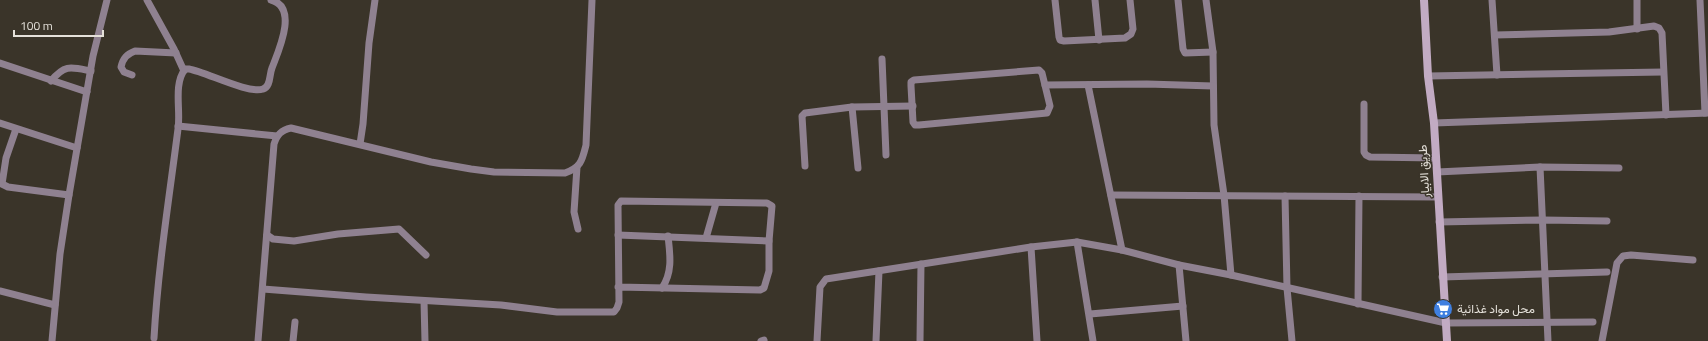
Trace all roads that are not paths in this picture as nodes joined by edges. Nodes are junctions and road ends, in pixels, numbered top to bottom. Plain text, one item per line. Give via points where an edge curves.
1 (107, 0) edge
2 (147, 0) edge
3 (271, 0) edge
4 (374, 0) edge
5 (592, 0) edge
6 (1055, 0) edge
7 (1095, 0) edge
8 (1130, 0) edge
9 (1178, 0) edge
10 (1206, 0) edge
11 (1424, 0) edge
12 (1492, 0) edge
13 (1637, 0) edge
14 (1700, 0) edge
15 (1637, 29) junction
16 (1495, 35) junction
17 (1099, 40) junction
18 (1213, 52) junction
19 (176, 53) junction
20 (882, 59) dead end
21 (0, 63) edge
22 (91, 71) junction
23 (184, 71) junction
24 (1663, 72) junction
25 (132, 75) dead end
26 (1497, 75) junction
27 (1428, 76) junction
28 (51, 81) junction
29 (1045, 85) junction
30 (1088, 85) junction
31 (1213, 86) junction
32 (87, 92) junction
33 (1364, 104) dead end
34 (912, 106) junction
35 (852, 107) junction
36 (884, 107) junction
37 (1706, 113) edge
38 (1666, 114) junction
39 (0, 123) edge
40 (1434, 123) junction
41 (178, 126) junction
42 (16, 129) junction
43 (277, 136) junction
44 (360, 144) junction
45 (78, 148) junction
46 (886, 155) dead end
47 (1436, 158) junction
48 (805, 166) dead end
49 (577, 167) junction
50 (858, 168) dead end
51 (1540, 168) junction
52 (1619, 168) dead end
53 (1436, 172) junction
54 (69, 195) junction
55 (1110, 195) junction
56 (1224, 195) junction
57 (1285, 196) junction
58 (1359, 196) junction
59 (1438, 197) junction
60 (716, 203) junction
61 (1543, 220) junction
62 (1607, 221) dead end
63 (1439, 222) junction
64 (578, 228) dead end
65 (267, 235) junction
66 (618, 235) junction
67 (668, 236) junction
68 (706, 238) junction
69 (769, 241) junction
70 (1077, 242) junction
71 (1031, 247) junction
72 (1122, 250) junction
73 (426, 255) dead end
74 (1693, 260) dead end
75 (921, 264) junction
76 (1179, 265) junction
77 (879, 270) junction
78 (1606, 272) dead end
79 (1231, 275) junction
80 (1544, 275) junction
81 (1442, 277) junction
82 (618, 287) junction
83 (662, 288) junction
84 (1287, 288) junction
85 (263, 289) junction
86 (0, 291) edge
87 (424, 301) junction
88 (1358, 304) junction
89 (55, 306) junction
90 (1183, 306) junction
91 (1090, 314) junction
92 (296, 322) dead end
93 (1593, 322) dead end
94 (1446, 323) junction
95 (1547, 323) junction
96 (154, 338) dead end
97 (52, 341) edge
98 (258, 341) edge
99 (293, 341) edge
100 (425, 341) edge
101 (817, 341) edge
102 (876, 341) edge
103 (920, 341) edge
104 (1037, 341) edge
105 (1093, 341) edge
106 (1186, 341) edge
107 (1292, 341) edge
108 (1447, 341) edge
109 (1548, 341) edge
110 (1602, 341) edge

1 - 22 street
2 - 19 street
3 - 23 street via 280,5 285,28 282,44 265,88 246,88 195,70
4 - 44 street
5 - 49 street via 586,145 583,158
6 - 17 street via 1060,40
7 - 17 street
8 - 17 street via 1131,34 1125,38
9 - 18 street via 1185,52
10 - 18 street
11 - 27 main road, طريق الابيار
12 - 16 street
13 - 15 street
14 - 37 street
15 - 16 street
15 - 24 street via 1654,26 1662,32
16 - 26 street
18 - 31 street
19 - 23 street
19 - 25 street via 135,51 123,60 121,67 124,72
20 - 36 street
21 - 28 street
22 - 28 street via 69,67 59,72
22 - 32 street
23 - 41 street via 179,82
24 - 26 street
24 - 38 street
26 - 27 street
27 - 40 main road, طريق الابيار
28 - 32 street
29 - 30 street
29 - 34 street via 1039,70 914,80 911,82
29 - 34 street via 1050,106 1047,113 915,125
30 - 31 street
30 - 55 street
31 - 56 street via 1214,125
32 - 45 street
33 - 47 street via 1366,155
34 - 36 street
35 - 36 street
35 - 48 street via 803,114
35 - 50 street
36 - 46 street
37 - 38 street
38 - 40 street
39 - 42 street
40 - 47 main road, طريق الابيار
41 - 43 street
41 - 96 street via 162,238
42 - 45 street
42 - 54 street via 6,158 2,184
43 - 44 street via 285,129 291,128
43 - 65 street via 274,144
44 - 49 street via 431,162 494,172 565,173
45 - 54 street
47 - 53 main road, طريق الابيار
49 - 64 street via 574,212
51 - 52 street
51 - 53 street
51 - 61 street
53 - 59 main road, طريق الابيار
54 - 89 street
55 - 56 street
55 - 72 street
56 - 57 street
56 - 79 street
57 - 58 street
57 - 84 street
58 - 59 street
58 - 88 street
59 - 63 main road, طريق الابيار
60 - 66 street via 621,201 618,205
60 - 68 street
60 - 69 street via 770,204 772,206
61 - 62 street
61 - 63 street
61 - 80 street
63 - 81 main road, طريق الابيار
65 - 73 street via 273,239 294,241 399,229
65 - 85 street
66 - 67 street
66 - 82 street
67 - 68 street
67 - 83 street via 669,272
68 - 69 street
69 - 83 street via 769,271 766,284 760,290
70 - 71 street
70 - 72 street
70 - 91 street
71 - 75 street
71 - 104 street
72 - 76 street
74 - 110 street via 1623,256 1617,263
75 - 77 street
75 - 103 street
76 - 79 street
76 - 90 street
77 - 101 street via 823,281 820,287
77 - 102 street
78 - 80 street
79 - 84 street
80 - 81 street
80 - 95 street
81 - 94 main road, طريق الابيار
82 - 83 street
82 - 87 street via 619,302 614,312 558,312
84 - 88 street
84 - 107 street
85 - 87 street
85 - 98 street
86 - 89 street
87 - 100 street
88 - 94 street
89 - 97 street
90 - 91 street
90 - 106 street
91 - 105 street
92 - 99 street
93 - 95 street
94 - 95 street
94 - 108 main road, طريق الابيار
95 - 109 street

